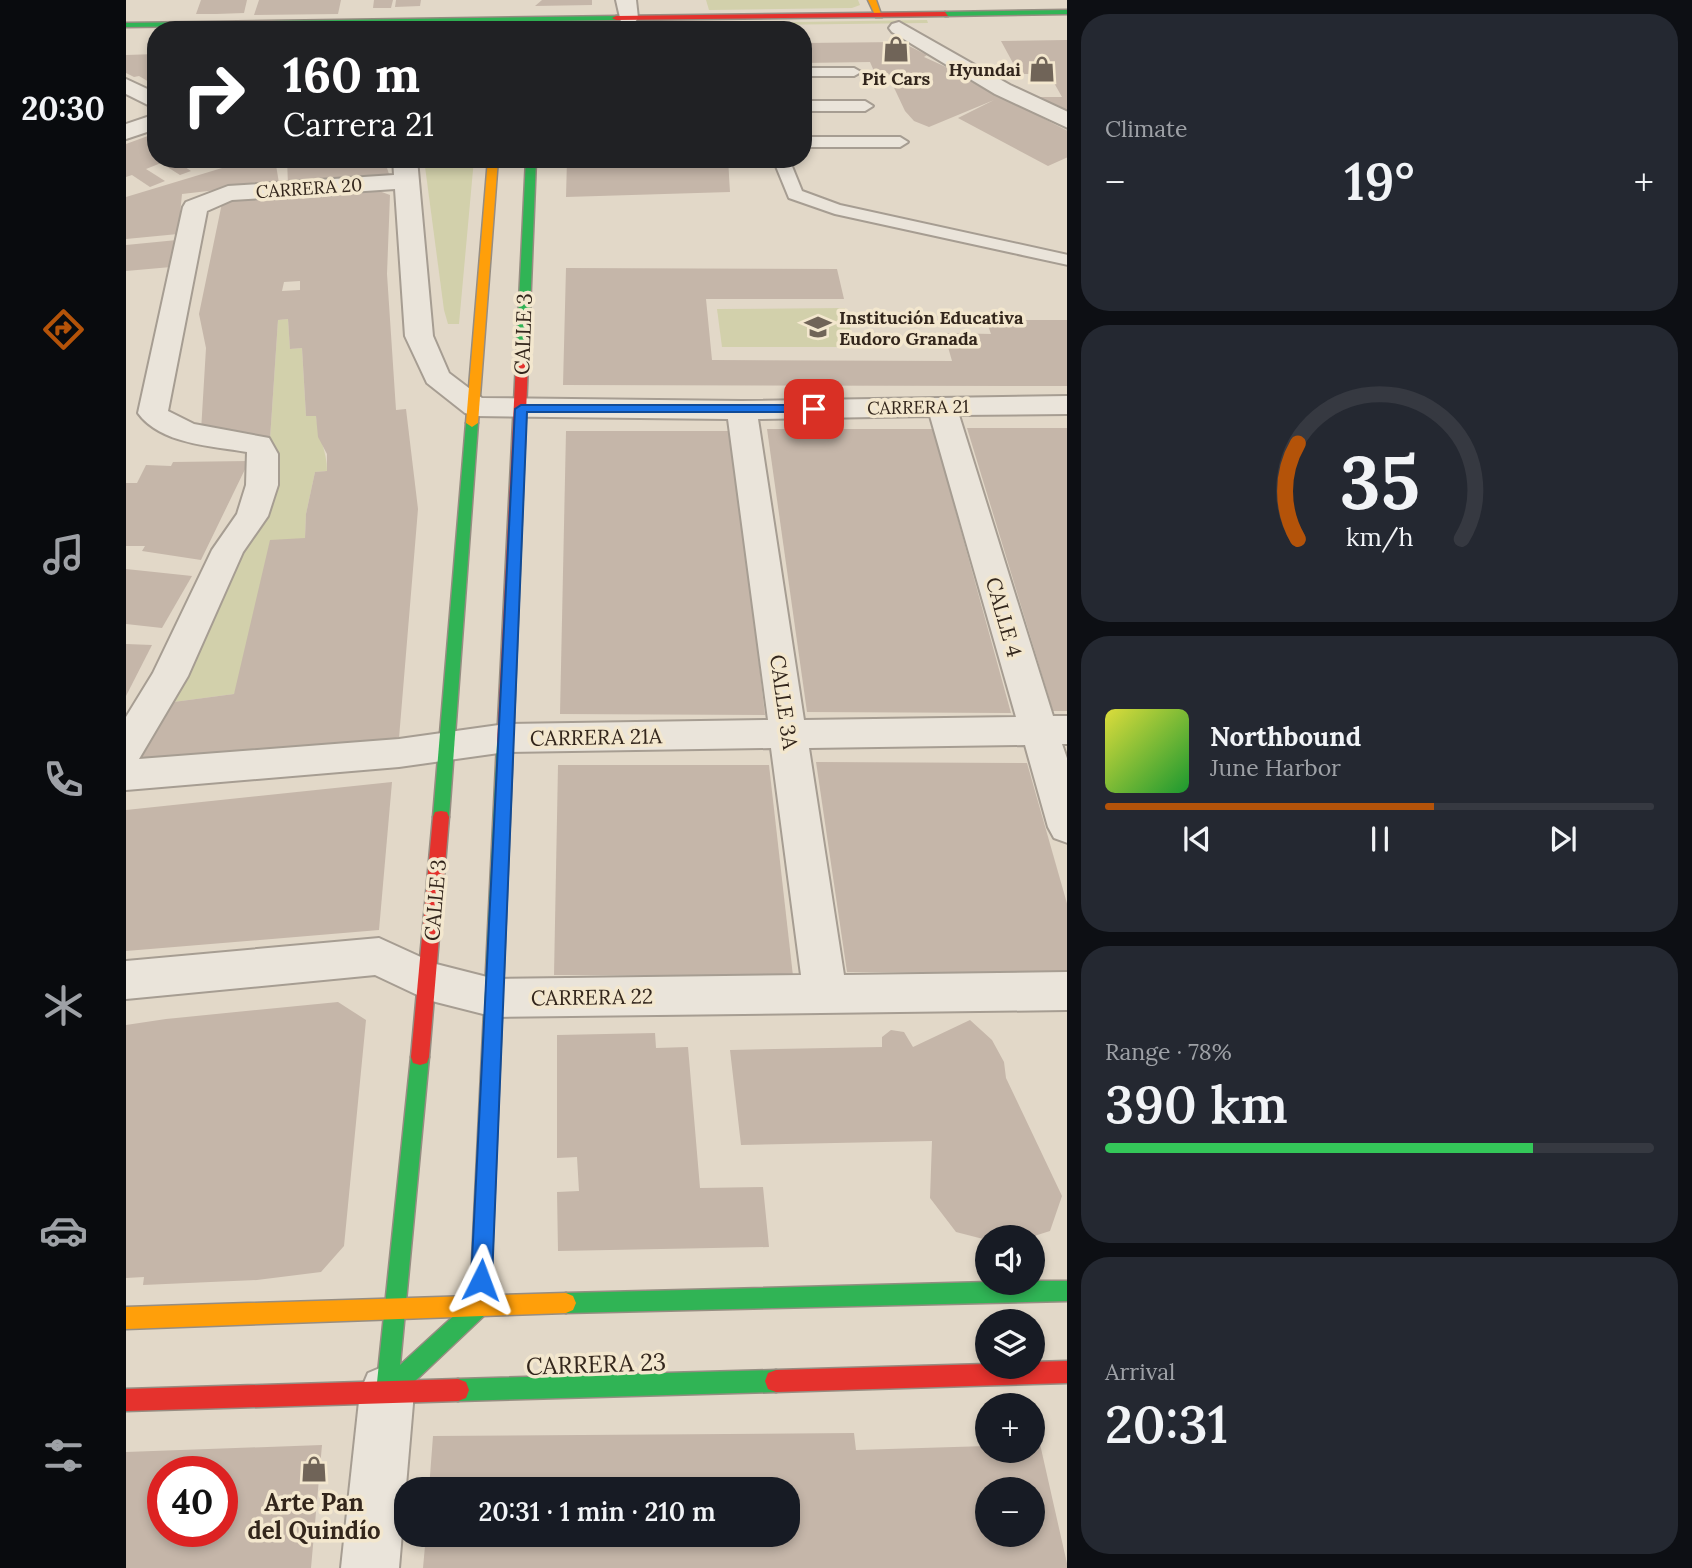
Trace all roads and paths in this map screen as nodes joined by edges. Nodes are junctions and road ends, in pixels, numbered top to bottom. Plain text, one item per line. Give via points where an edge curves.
1 (875, 7) edge
2 (627, 9) edge
3 (1067, 12) edge
4 (562, 21) edge
5 (126, 25) edge
6 (147, 25) edge
7 (1067, 26) edge
8 (899, 29) junction
9 (812, 30) edge
10 (126, 39) edge
11 (147, 39) edge
12 (812, 72) edge
13 (854, 72) dead end
14 (126, 85) edge
15 (147, 97) edge
16 (812, 106) edge
17 (864, 106) dead end
18 (1067, 121) edge
19 (147, 124) edge
20 (126, 132) edge
21 (812, 142) edge
22 (900, 142) dead end
23 (492, 168) edge
24 (531, 168) edge
25 (785, 168) edge
26 (406, 170) edge
27 (1067, 260) edge
28 (1067, 405) edge
29 (942, 407) junction
30 (475, 408) junction
31 (521, 409) junction
32 (742, 410) junction
33 (1052, 730) edge
34 (789, 734) junction
35 (506, 738) junction
36 (447, 746) junction
37 (126, 749) edge
38 (126, 775) edge
39 (1067, 827) edge
40 (126, 979) edge
41 (428, 981) junction
42 (1067, 991) edge
43 (825, 994) junction
44 (495, 998) junction
45 (1067, 1291) edge
46 (480, 1306) junction
47 (396, 1309) junction
48 (126, 1318) edge
49 (1067, 1372) edge
50 (387, 1392) junction
51 (126, 1400) edge
52 (370, 1568) edge

1 - 2 street
1 - 3 street
2 - 4 street
5 - 6 street
7 - 8 street
8 - 9 street
8 - 18 street via 991,84
10 - 11 street
12 - 13 lane
14 - 15 street
16 - 17 lane
19 - 20 street
21 - 22 lane
23 - 30 street, CALLE 3
24 - 31 street, CALLE 3
25 - 27 lane via 795,194 835,209
26 - 30 street via 419,336 437,377
26 - 37 street, CARRERA 20 via 228,193 195,207 153,413 172,427 258,445 263,454 262,485 252,516 228,550 170,676
28 - 29 street, CARRERA 21
29 - 32 street, CARRERA 21
29 - 33 street, CALLE 4
30 - 31 street, CARRERA 21
30 - 36 street, CALLE 3
31 - 32 street, CARRERA 21
31 - 35 street, CALLE 3
32 - 34 street, CALLE 3A
33 - 34 street, CARRERA 21A
33 - 39 street, CALLE 4
34 - 35 street, CARRERA 21A
34 - 43 street, CALLE 3A
35 - 36 street, CARRERA 21A
35 - 44 street, CALLE 3
36 - 38 street, CARRERA 21A
36 - 41 street, CALLE 3
40 - 41 street, CARRERA 22 via 379,956
41 - 44 street, CARRERA 22
41 - 47 street, CALLE 3
42 - 43 street, CARRERA 22
43 - 44 street, CARRERA 22
44 - 46 street, CALLE 3
45 - 46 street
46 - 47 street
46 - 50 street
47 - 48 street
47 - 50 street, CALLE 3
49 - 50 street, CARRERA 23
50 - 51 street, CARRERA 23
50 - 52 street, CALLE 3

